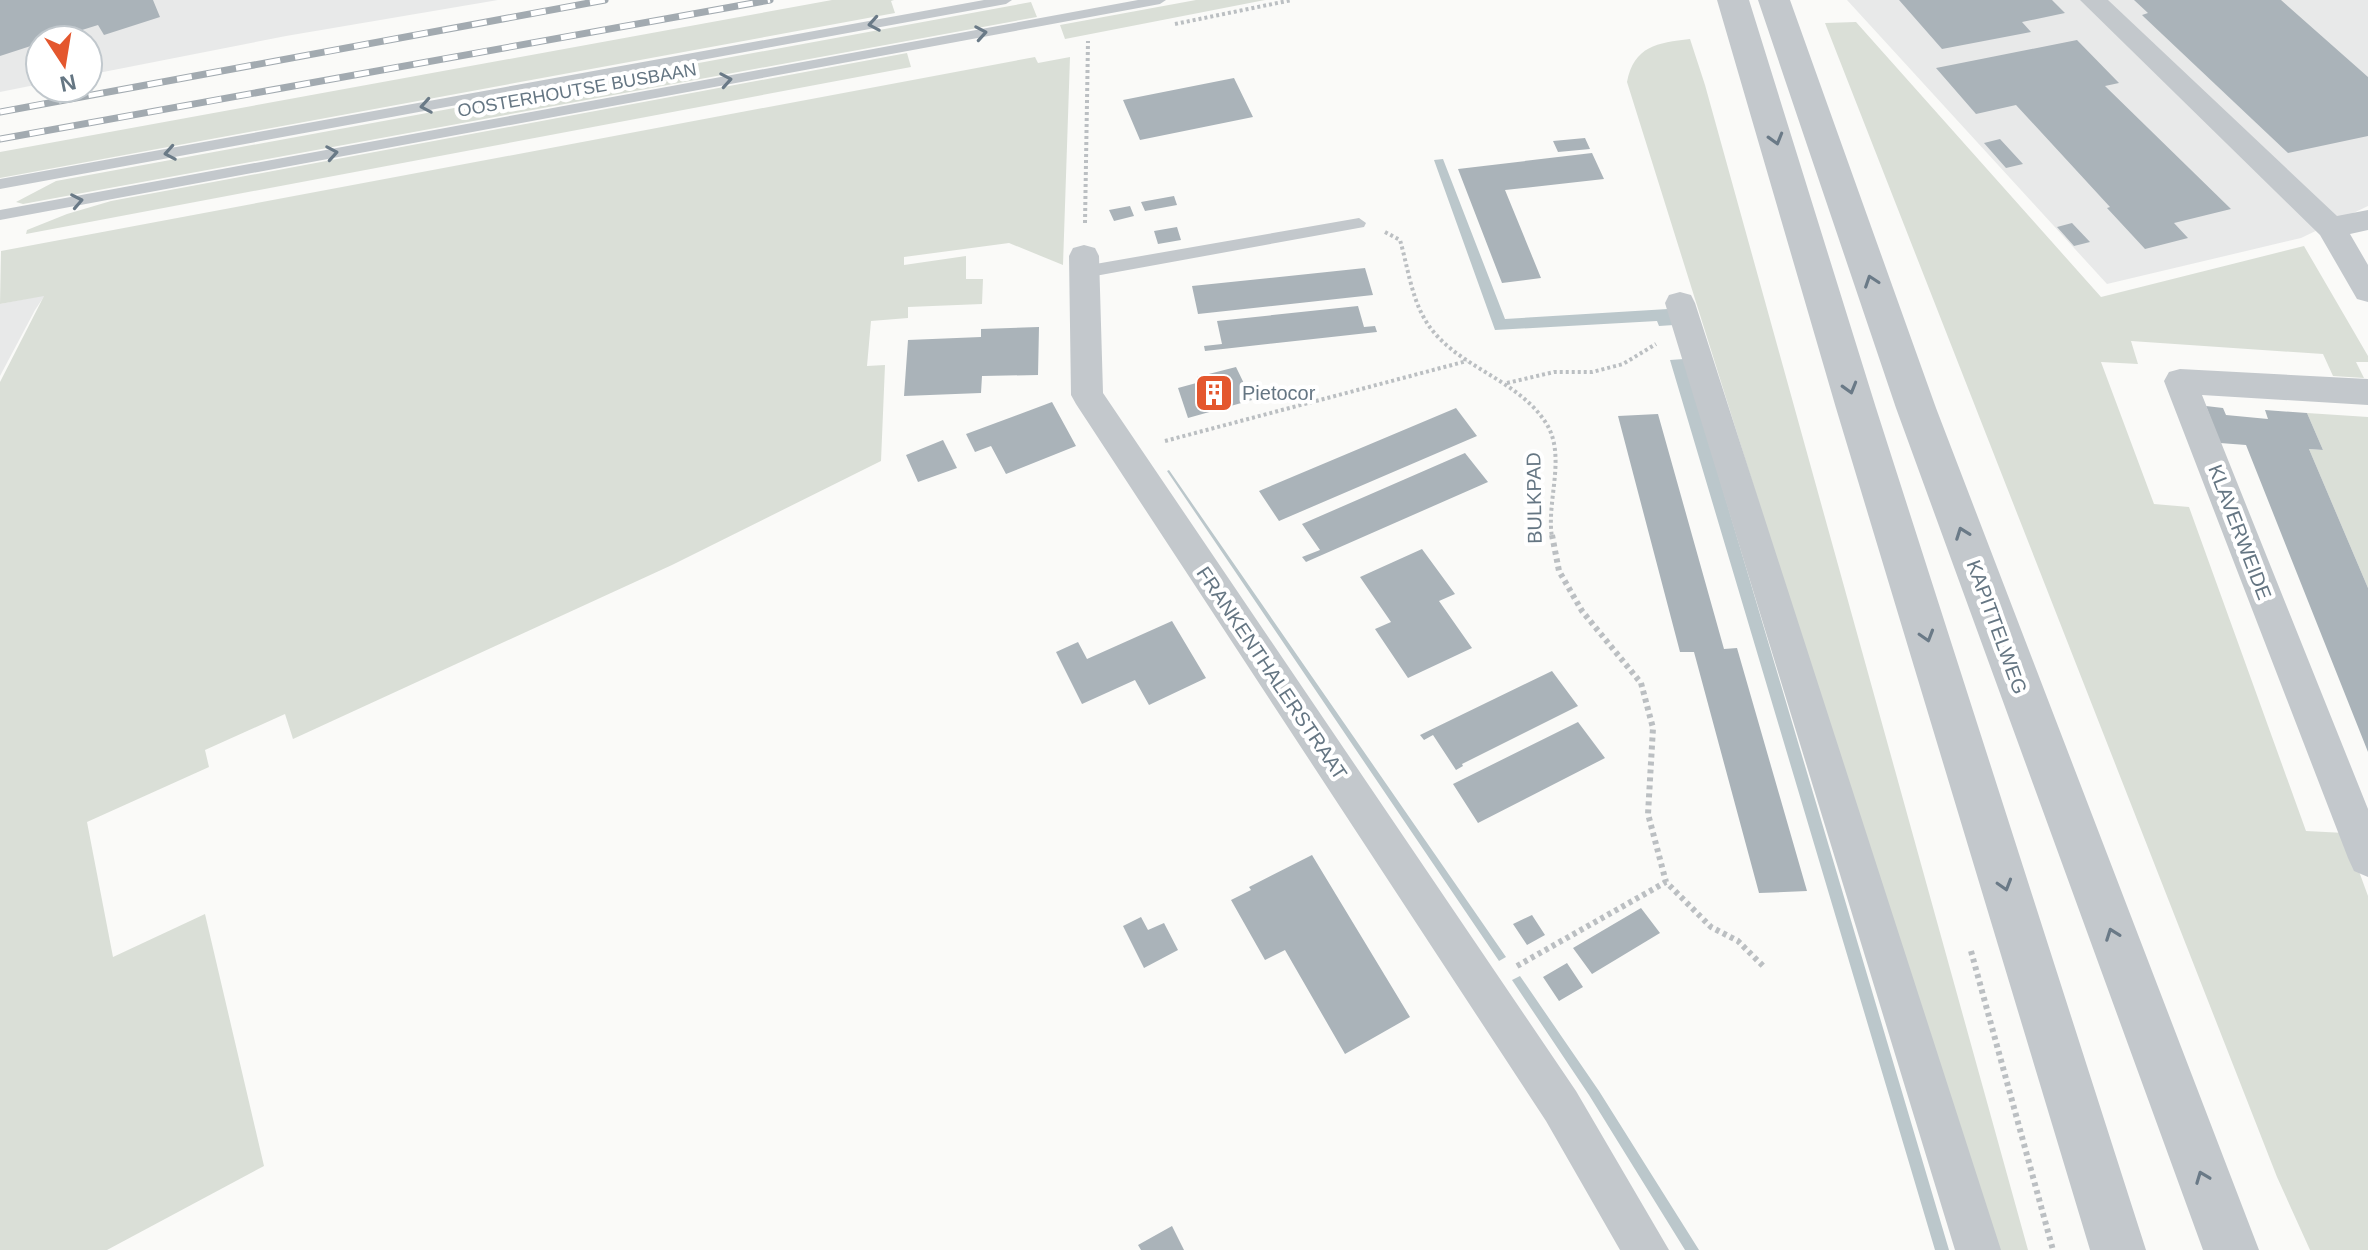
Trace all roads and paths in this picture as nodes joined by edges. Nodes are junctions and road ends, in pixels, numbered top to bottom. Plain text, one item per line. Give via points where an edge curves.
1 (1006, 0) edge
2 (1160, 0) edge
3 (1292, 0) edge
4 (1733, 0) edge
5 (1774, 0) edge
6 (2093, 0) edge
7 (1161, 27) dead end
8 (1102, 38) dead end
9 (1773, 60) junction
10 (0, 184) edge
11 (0, 215) edge
12 (2368, 220) edge
13 (1359, 223) joint
14 (2331, 228) junction
15 (1084, 264) junction
16 (2368, 291) edge
17 (1686, 319) joint
18 (1467, 361) junction
19 (1507, 383) junction
20 (2368, 392) edge
21 (1125, 451) junction
22 (2368, 858) edge
23 (1666, 882) junction
24 (1765, 968) dead end
25 (1480, 987) junction
26 (1646, 1250) edge
27 (1978, 1250) edge
28 (2118, 1250) edge
29 (2231, 1250) edge

1 -> 10 lane, OOSTERHOUTSE BUSBAAN
11 -> 2 lane, OOSTERHOUTSE BUSBAAN
3 - 7 path
4 - 9 street, KAPITTELWEG
5 - 9 street, KAPITTELWEG
6 - 14 street
8 - 15 path via 1088,41
9 -> 28 street, KAPITTELWEG via 1860,423
29 -> 9 street, KAPITTELWEG via 1916,408
12 - 14 street
13 - 15 lane
13 - 18 path, BULKPAD via 1400,240 1423,316
14 - 16 street
15 - 21 street, FRANKENTHALERSTRAAT via 1087,395
17 - 19 path via 1623,364
17 - 27 street
18 - 19 path, BULKPAD
18 - 21 path
19 - 23 path, BULKPAD via 1546,423 1555,446 1551,532 1559,571 1582,611 1641,683 1653,728 1648,814
20 - 22 street, KLAVERWEIDE via 2180,381
21 - 25 street, FRANKENTHALERSTRAAT
23 - 24 path, BULKPAD via 1711,927 1738,941
23 - 25 path
25 - 26 street, FRANKENTHALERSTRAAT via 1561,1106

